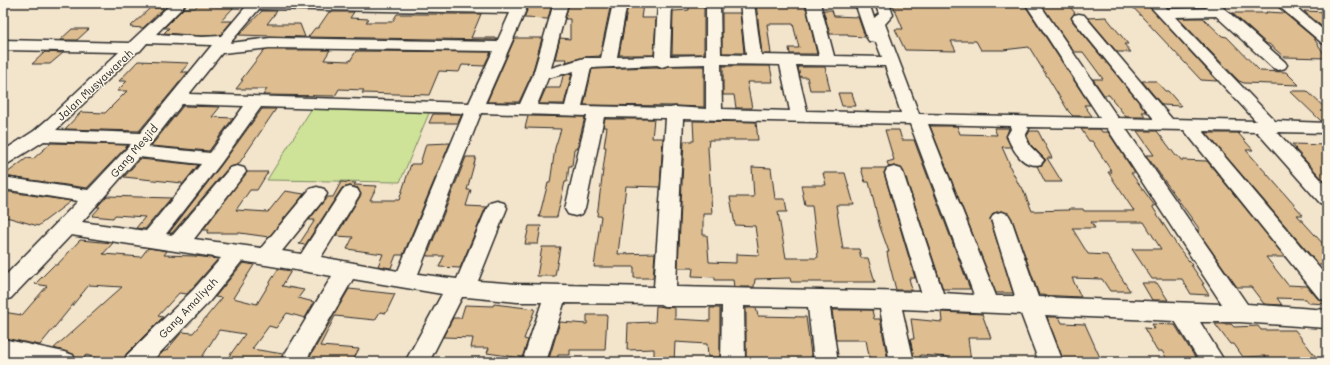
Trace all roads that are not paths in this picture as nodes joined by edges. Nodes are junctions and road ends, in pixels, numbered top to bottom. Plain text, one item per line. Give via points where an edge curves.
1 (180, 3) edge
2 (561, 3) edge
3 (620, 3) edge
4 (665, 3) edge
5 (713, 3) edge
6 (747, 3) edge
7 (813, 3) edge
8 (862, 3) edge
9 (882, 3) edge
10 (1032, 3) edge
11 (1282, 3) edge
12 (257, 4) edge
13 (521, 6) edge
14 (1159, 8) edge
15 (1215, 8) edge
16 (1079, 18) dead end
17 (1327, 40) edge
18 (140, 43) junction
19 (3, 44) edge
20 (221, 45) junction
21 (503, 47) junction
22 (714, 59) junction
23 (754, 59) junction
24 (787, 60) junction
25 (828, 61) junction
26 (662, 62) junction
27 (883, 62) junction
28 (608, 63) junction
29 (584, 64) junction
30 (1278, 65) dead end
31 (541, 75) junction
32 (177, 99) junction
33 (256, 101) junction
34 (476, 107) junction
35 (527, 108) junction
36 (572, 110) junction
37 (597, 111) junction
38 (675, 112) junction
39 (714, 114) junction
40 (799, 115) junction
41 (911, 119) junction
42 (1016, 121) junction
43 (1113, 123) junction
44 (1168, 124) junction
45 (1189, 125) junction
46 (1266, 126) junction
47 (1327, 128) edge
48 (40, 135) junction
49 (140, 145) junction
50 (3, 159) edge
51 (215, 159) junction
52 (1035, 160) dead end
53 (237, 172) dead end
54 (894, 173) dead end
55 (3, 183) edge
56 (317, 194) dead end
57 (350, 194) dead end
58 (93, 197) junction
59 (1327, 198) edge
60 (497, 208) dead end
61 (575, 209) dead end
62 (1001, 219) dead end
63 (66, 227) junction
64 (151, 239) junction
65 (180, 243) junction
66 (238, 252) junction
67 (266, 257) junction
68 (307, 263) junction
69 (348, 270) junction
70 (405, 280) junction
71 (460, 288) junction
72 (3, 292) edge
73 (1327, 292) edge
74 (556, 294) junction
75 (664, 297) junction
76 (733, 298) junction
77 (818, 299) junction
78 (889, 300) junction
79 (935, 303) junction
80 (989, 305) junction
81 (1030, 307) junction
82 (1182, 312) junction
83 (1240, 313) junction
84 (1327, 319) edge
85 (3, 349) edge
86 (64, 362) edge
87 (136, 362) edge
88 (292, 362) edge
89 (417, 362) edge
90 (534, 362) edge
91 (732, 362) edge
92 (826, 362) edge
93 (902, 362) edge
94 (1051, 362) edge
95 (1213, 362) edge

1 - 18 street, Jalan Musyawarah
2 - 31 street
3 - 28 street
4 - 26 street
5 - 22 street
6 - 23 street
7 - 25 street
8 - 27 street
9 - 41 street via 886,15 877,23
10 - 43 street
11 - 17 street
12 - 13 street
12 - 20 street, Gang Mesjid
13 - 21 street
14 - 15 street
14 - 46 street
15 - 30 street
16 - 44 street
18 - 19 street
18 - 20 street via 202,41
18 - 48 street, Jalan Musyawarah
20 - 21 street via 270,43
20 - 32 street, Gang Mesjid
21 - 34 street
22 - 23 street
22 - 26 street
22 - 39 street
23 - 24 street
24 - 25 street
24 - 40 street
25 - 27 street
26 - 28 street
27 - 41 street
28 - 29 street
29 - 31 street
29 - 36 street
31 - 35 street
32 - 33 street
32 - 49 street, Gang Mesjid
33 - 34 street
33 - 51 street
34 - 35 street
34 - 70 street
35 - 36 street
36 - 37 street
37 - 38 street
37 - 61 street
38 - 39 street
38 - 75 street
39 - 40 street
40 - 41 street
41 - 42 street
41 - 80 street
42 - 43 street
42 - 52 street via 1020,129 1016,136 1021,149
43 - 44 street
43 - 83 street
44 - 45 street
45 - 46 street
45 - 73 street
46 - 47 street
46 - 59 street
48 - 49 street
48 - 50 street, Jalan Musyawarah
49 - 51 street
49 - 58 street, Gang Mesjid
51 - 64 street
53 - 65 street
54 - 79 street
55 - 58 street
56 - 67 street
57 - 68 street
58 - 63 street, Gang Mesjid
60 - 71 street
62 - 81 street
63 - 64 street
63 - 72 street, Gang Mesjid
64 - 65 street
65 - 66 street
66 - 67 street
66 - 87 street, Gang Amaliyah via 201,296
67 - 68 street
68 - 69 street
69 - 70 street
69 - 88 street
70 - 71 street
71 - 74 street
71 - 89 street
74 - 75 street
74 - 90 street
75 - 76 street
76 - 77 street
76 - 91 street
77 - 78 street
77 - 92 street
78 - 79 street
78 - 93 street
79 - 80 street
80 - 81 street
81 - 82 street
81 - 94 street
82 - 83 street
82 - 95 street
83 - 84 street
85 - 86 street

